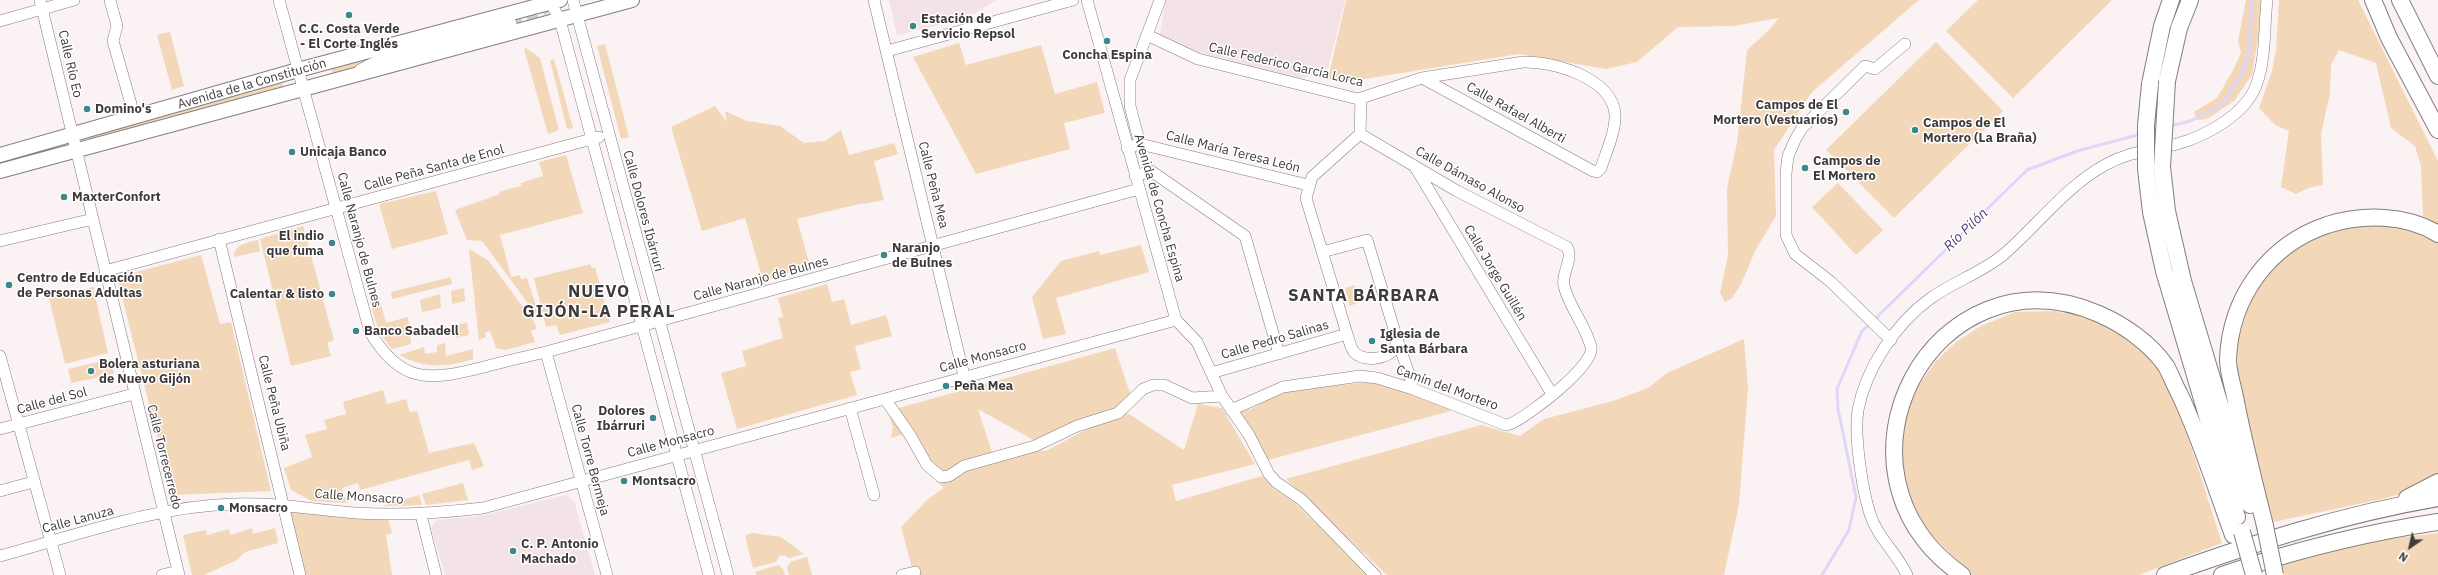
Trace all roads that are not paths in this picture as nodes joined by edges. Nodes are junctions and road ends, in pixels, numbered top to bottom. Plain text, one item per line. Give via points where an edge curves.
1 (74, 0) edge
2 (110, 0) edge
3 (279, 0) edge
4 (573, 0) edge
5 (632, 0) edge
6 (874, 0) edge
7 (1073, 0) edge
8 (1087, 0) edge
9 (1160, 0) edge
10 (2171, 0) edge
11 (2190, 0) edge
12 (2267, 0) edge
13 (2373, 0) edge
14 (2400, 0) edge
15 (2408, 0) edge
16 (554, 1) edge
17 (41, 4) edge
18 (577, 15) junction
19 (560, 20) junction
20 (0, 21) edge
21 (511, 23) tunnel mouth
22 (1147, 35) junction
23 (1905, 44) dead end
24 (887, 51) junction
25 (2438, 67) edge
26 (298, 70) junction
27 (355, 74) junction
28 (2438, 76) edge
29 (1422, 78) junction
30 (304, 89) junction
31 (1361, 99) junction
32 (131, 104) dead end
33 (2438, 130) edge
34 (608, 134) junction
35 (1360, 134) junction
36 (72, 135) junction
37 (592, 139) junction
38 (1140, 144) junction
39 (1127, 148) junction
40 (76, 150) junction
41 (0, 155) edge
42 (1414, 166) junction
43 (0, 170) edge
44 (1597, 172) joint
45 (1135, 176) junction
46 (1308, 185) junction
47 (1139, 190) junction
48 (336, 209) junction
49 (93, 219) junction
50 (2438, 234) edge
51 (219, 239) junction
52 (0, 241) edge
53 (934, 247) junction
54 (1322, 252) junction
55 (105, 271) junction
56 (1176, 320) junction
57 (658, 321) junction
58 (642, 326) junction
59 (1347, 334) junction
60 (1397, 339) junction
61 (1891, 340) junction
62 (546, 352) junction
63 (1279, 354) junction
64 (1, 362) edge
65 (1211, 373) junction
66 (964, 376) junction
67 (1412, 384) dead end
68 (134, 394) junction
69 (1552, 394) junction
70 (1222, 396) junction
71 (885, 399) junction
72 (850, 408) junction
73 (1231, 410) junction
74 (17, 424) junction
75 (0, 428) edge
76 (694, 450) junction
77 (677, 455) junction
78 (33, 482) junction
79 (582, 482) junction
80 (2438, 482) edge
81 (0, 492) edge
82 (874, 495) dead end
83 (2438, 498) edge
84 (284, 506) junction
85 (2386, 508) junction
86 (164, 512) junction
87 (421, 515) junction
88 (2438, 522) edge
89 (2249, 530) junction
90 (50, 542) junction
91 (0, 556) edge
92 (915, 572) dead end
93 (179, 573) edge
94 (60, 575) edge
95 (162, 575) edge
96 (300, 575) edge
97 (436, 575) edge
98 (607, 575) edge
99 (710, 575) edge
100 (728, 575) edge
101 (902, 575) edge
102 (1375, 575) edge
103 (1907, 575) edge
104 (1962, 575) edge
105 (2165, 575) edge
106 (2222, 575) edge
107 (2248, 575) edge
108 (2254, 575) edge
109 (2270, 575) edge
110 (2275, 575) edge

1 - 17 street
2 - 32 street via 117,26 113,41
3 - 26 street, Calle Naranjo de Bulnes
4 - 18 street, Calle Dolores Ibárruri
5 - 18 main road, Avenida de la Constitución
6 - 24 street, Calle Peña Mea
7 - 24 street
8 - 39 street, Avenida de Concha Espina
9 - 22 street
10 - 89 highway, bridge via 2162,26 2150,84 2146,125 2146,169 2151,212 2164,271
11 - 89 highway, bridge via 2179,28 2167,81 2162,167 2167,210 2183,281
12 - 61 street via 2263,58 2257,85 2238,112 2208,134 2177,144 2124,155 2088,174 2002,255 1931,298
13 - 33 highway via 2389,38
14 - 28 highway
15 - 25 highway
16 - 19 street
16 - 26 main road, Avenida de la Constitución
17 - 20 street
17 - 36 street, Calle Río Eo
18 - 19 main road, Avenida de la Constitución
18 - 34 street, Calle Dolores Ibárruri
19 - 27 main road, Avenida de la Constitución
19 - 37 street
21 - 27 street, Avenida de la Constitución via 374,62
22 - 31 street, Calle Federico García Lorca via 1198,59
22 - 38 street via 1130,80 1129,91 1130,106
23 - 61 street via 1876,69 1865,66 1802,128 1788,156 1786,172 1786,235 1795,254 1831,282
24 - 53 street, Calle Peña Mea
26 - 30 street, Calle Naranjo de Bulnes
26 - 36 main road, Avenida de la Constitución
27 - 30 main road, Avenida de la Constitución
29 - 31 street, Calle Federico García Lorca
29 - 44 street, Calle Rafael Alberti
29 - 44 street, Calle Federico García Lorca via 1523,62 1539,62 1564,68 1585,77 1604,93 1615,113 1601,168
30 - 40 main road, Avenida de la Constitución
30 - 48 street, Calle Naranjo de Bulnes
31 - 35 street
34 - 37 street, Calle Peña Santa de Enol
34 - 57 street, Calle Dolores Ibárruri
35 - 42 street, Calle Dámaso Alonso
35 - 46 street via 1312,177
36 - 40 street, Calle Torrecerredo
36 - 41 main road, Avenida de la Constitución
37 - 48 street, Calle Peña Santa de Enol
37 - 58 street
38 - 39 street
38 - 46 street, Calle María Teresa León
39 - 45 street, Avenida de Concha Espina
40 - 43 main road, Avenida de la Constitución
40 - 49 street, Calle Torrecerredo
42 - 69 street, Calle Jorge Guillén
42 - 69 street, Calle Dámaso Alonso via 1567,247 1569,253 1564,287 1592,352 1578,372
45 - 47 street, Avenida de Concha Espina
45 - 63 street via 1151,171 1245,236
46 - 54 street via 1306,198
47 - 53 street, Calle Naranjo de Bulnes
47 - 56 street, Avenida de Concha Espina
48 - 51 street, Calle Peña Santa de Enol
48 - 62 street, Calle Naranjo de Bulnes via 370,332 388,358 396,364 424,377 449,376
49 - 52 street
49 - 55 street, Calle Torrecerredo
50 - 89 highway via 2421,224 2382,218 2343,220 2308,231 2280,250 2257,274 2243,297 2232,328 2228,361
51 - 55 street, Calle Peña Santa de Enol
51 - 84 street, Calle Peña Ubiña
53 - 57 street, Calle Naranjo de Bulnes
53 - 66 street, Calle Peña Mea
54 - 59 street
54 - 60 street via 1367,240
55 - 68 street, Calle Torrecerredo
56 - 65 street, Avenida de Concha Espina via 1197,342
56 - 66 street, Calle Monsacro
57 - 58 street, Calle Naranjo de Bulnes
57 - 76 street, Calle Dolores Ibárruri
58 - 62 street, Calle Naranjo de Bulnes
58 - 77 street
59 - 60 street via 1353,351 1361,358 1368,359 1388,354 1394,349
59 - 63 street, Calle Pedro Salinas
60 - 67 street
61 - 103 street via 1878,357 1863,394 1858,411 1857,429 1860,462 1870,514 1882,539
62 - 79 street, Calle Torre Bermeja
63 - 65 street, Calle Pedro Salinas
64 - 74 street
65 - 70 street, Avenida de Concha Espina
66 - 71 street, Calle Monsacro
68 - 74 street, Calle del Sol
68 - 86 street, Calle Torrecerredo
69 - 73 street, Camín del Mortero via 1506,425 1413,389 1377,378 1360,376 1283,387
70 - 71 street via 1192,398 1164,385 1153,386 1143,389 1118,413 1077,426 1035,446 964,466 949,476 940,477 927,465
70 - 73 street, Avenida de Concha Espina
71 - 72 street, Calle Monsacro
72 - 76 street, Calle Monsacro
72 - 82 street
73 - 102 street, Avenida de Concha Espina via 1249,435 1276,482 1302,500
74 - 75 street, Calle del Sol
74 - 78 street
76 - 77 street, Calle Monsacro
76 - 100 street, Calle Dolores Ibárruri
77 - 79 street, Calle Monsacro
77 - 99 street
78 - 81 street
78 - 90 street
79 - 87 street, Calle Monsacro via 483,508
79 - 98 street, Calle Torre Bermeja
80 - 85 highway
83 - 85 highway
84 - 86 street, Calle Monsacro via 233,504
84 - 87 street, Calle Monsacro via 356,513
84 - 96 street, Calle Peña Ubiña
85 - 105 highway via 2255,543
86 - 90 street, Calle Lanuza
86 - 93 street, Calle Torrecerredo
87 - 97 street
88 - 106 highway via 2389,529 2290,552
89 - 104 highway via 2166,366 2143,342 2118,322 2083,307 2044,300 2013,303 1982,312 1950,331 1929,352 1910,380 1895,433 1894,467 1910,518 1927,545
89 - 107 highway
89 - 108 highway, bridge
89 - 109 highway
89 - 110 highway, bridge
90 - 91 street, Calle Lanuza
90 - 94 street
92 - 101 street
93 - 95 street

